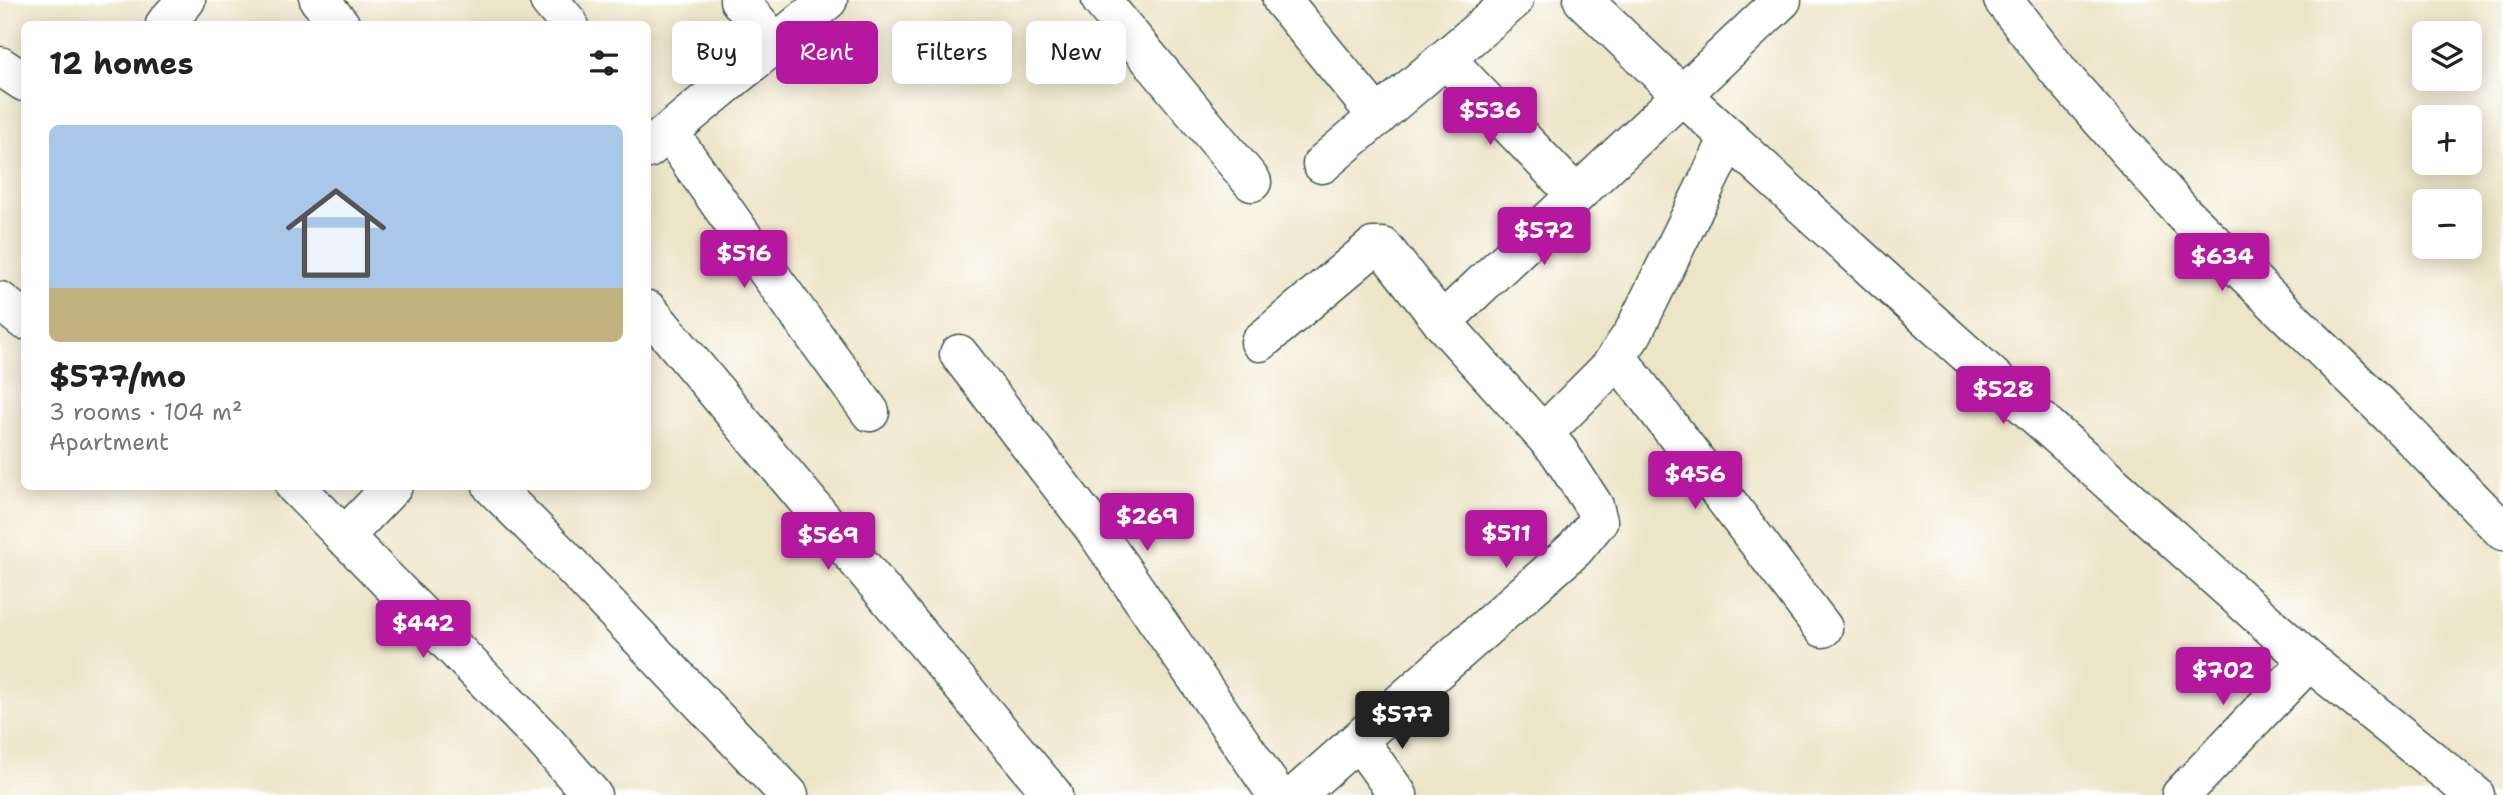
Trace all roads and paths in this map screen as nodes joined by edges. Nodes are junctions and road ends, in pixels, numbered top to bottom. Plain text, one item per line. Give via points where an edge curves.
1 (186, 0) edge
2 (319, 0) edge
3 (549, 0) edge
4 (739, 0) edge
5 (828, 0) edge
6 (1282, 0) edge
7 (1514, 0) edge
8 (1583, 0) edge
9 (1782, 0) edge
10 (2003, 0) edge
11 (1119, 6) edge
12 (168, 21) edge
13 (337, 21) edge
14 (566, 21) edge
15 (775, 43) junction
16 (1446, 59) junction
17 (0, 66) edge
18 (21, 80) edge
19 (1682, 95) junction
20 (1378, 117) junction
21 (656, 135) edge
22 (1729, 138) junction
23 (1322, 164) dead end
24 (1252, 182) dead end
25 (1576, 195) junction
26 (0, 302) edge
27 (651, 314) edge
28 (21, 318) edge
29 (1443, 322) junction
30 (1260, 342) dead end
31 (959, 354) dead end
32 (1617, 357) junction
33 (870, 412) dead end
34 (1543, 434) junction
35 (299, 490) edge
36 (389, 490) edge
37 (496, 490) edge
38 (2503, 531) edge
39 (344, 537) junction
40 (1823, 628) dead end
41 (2309, 661) junction
42 (1359, 741) junction
43 (592, 795) edge
44 (789, 795) edge
45 (1053, 795) edge
46 (1277, 795) edge
47 (1296, 795) edge
48 (1398, 795) edge
49 (2181, 795) edge
50 (2474, 795) edge

1 - 12 street
2 - 13 street
3 - 14 street
4 - 15 street
5 - 15 street
6 - 20 street
7 - 16 street
8 - 19 street
9 - 19 street
10 - 38 street via 2060,73 2183,213
11 - 24 street
15 - 21 street
16 - 20 street
16 - 25 street
17 - 18 street
19 - 22 street
19 - 25 street
20 - 23 street
21 - 33 street via 768,272
22 - 32 street
22 - 41 street
25 - 29 street
26 - 28 street
27 - 45 street
29 - 30 street via 1383,247 1373,247
29 - 34 street
31 - 46 street via 1092,526
32 - 34 street
32 - 40 street
34 - 42 street via 1594,506 1598,521 1575,549
35 - 39 street
36 - 39 street
37 - 44 street
39 - 43 street via 544,740
41 - 49 street
41 - 50 street
42 - 47 street
42 - 48 street

